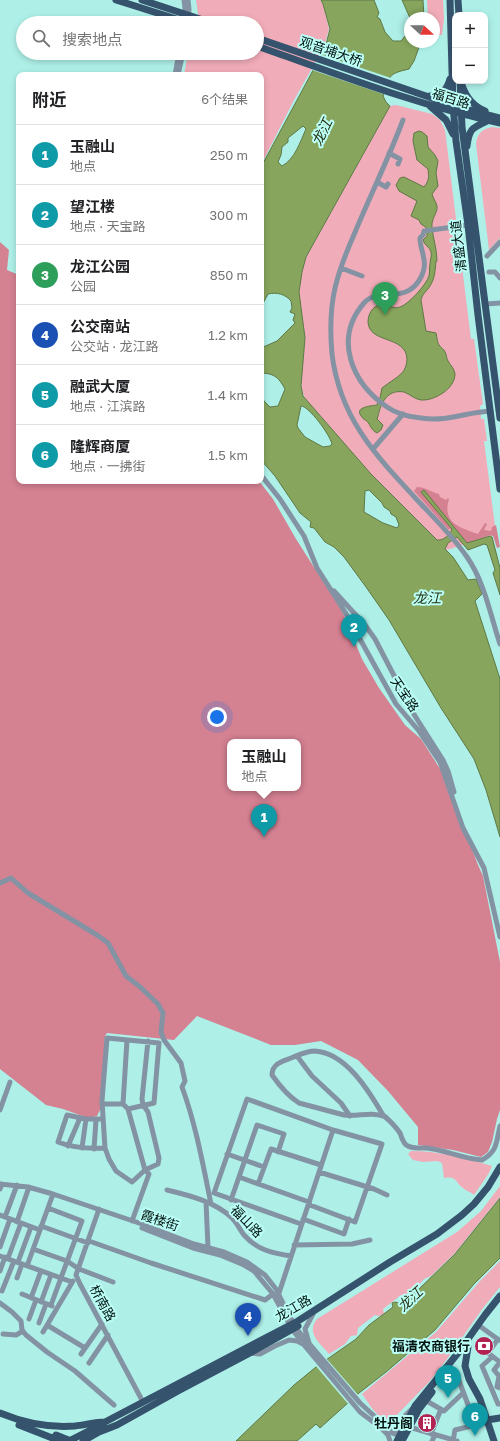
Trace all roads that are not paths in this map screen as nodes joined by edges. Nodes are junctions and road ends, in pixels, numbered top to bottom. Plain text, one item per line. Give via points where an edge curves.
1 (116, 0) edge
2 (142, 0) edge
3 (184, 0) edge
4 (188, 0) edge
5 (450, 0) edge
6 (458, 0) edge
7 (462, 0) edge
8 (458, 12) edge
9 (459, 12) edge
10 (167, 16) edge
11 (184, 16) edge
12 (189, 16) edge
13 (191, 16) edge
14 (264, 40) edge
15 (264, 48) edge
16 (177, 60) edge
17 (181, 60) edge
18 (452, 64) joint
19 (175, 72) edge
20 (179, 72) edge
21 (452, 84) edge
22 (460, 84) edge
23 (461, 84) edge
24 (398, 86) joint
25 (395, 93) joint
26 (424, 99) junction
27 (453, 108) junction
28 (461, 111) junction
29 (500, 117) edge
30 (403, 120) dead end
31 (488, 120) junction
32 (500, 123) edge
33 (456, 141) junction
34 (389, 153) junction
35 (398, 164) dead end
36 (468, 164) junction
37 (377, 182) junction
38 (388, 184) dead end
39 (468, 225) junction
40 (500, 242) edge
41 (487, 256) dead end
42 (341, 268) junction
43 (489, 272) dead end
44 (362, 276) dead end
45 (500, 277) edge
46 (500, 303) edge
47 (486, 304) junction
48 (491, 411) junction
49 (403, 414) junction
50 (500, 418) edge
51 (373, 449) junction
52 (264, 476) edge
53 (264, 479) edge
54 (500, 489) edge
55 (500, 644) edge
56 (0, 883) edge
57 (500, 927) edge
58 (500, 937) edge
59 (127, 1040) junction
60 (148, 1041) junction
61 (297, 1056) junction
62 (10, 1082) dead end
63 (102, 1104) junction
64 (123, 1104) junction
65 (143, 1105) junction
66 (128, 1109) junction
67 (0, 1110) edge
68 (350, 1116) junction
69 (386, 1117) junction
70 (80, 1118) junction
71 (86, 1119) junction
72 (96, 1120) junction
73 (103, 1120) junction
74 (500, 1126) edge
75 (333, 1130) junction
76 (68, 1146) junction
77 (82, 1148) junction
78 (105, 1148) junction
79 (94, 1149) junction
80 (278, 1152) junction
81 (227, 1154) junction
82 (245, 1160) junction
83 (321, 1165) junction
84 (264, 1167) junction
85 (500, 1167) edge
86 (145, 1170) junction
87 (319, 1172) junction
88 (500, 1176) edge
89 (239, 1177) junction
90 (1, 1184) edge
91 (258, 1184) junction
92 (17, 1185) junction
93 (29, 1187) junction
94 (367, 1188) junction
95 (0, 1190) edge
96 (167, 1190) dead end
97 (53, 1194) junction
98 (387, 1195) dead end
99 (231, 1200) junction
100 (309, 1202) junction
101 (208, 1203) junction
102 (48, 1208) junction
103 (100, 1210) junction
104 (3, 1217) edge
105 (349, 1219) junction
106 (19, 1222) junction
107 (132, 1222) junction
108 (302, 1222) junction
109 (31, 1227) junction
110 (41, 1228) junction
111 (76, 1239) junction
112 (370, 1240) dead end
113 (88, 1242) junction
114 (294, 1245) junction
115 (0, 1247) edge
116 (208, 1247) junction
117 (33, 1250) junction
118 (291, 1256) junction
119 (4, 1257) edge
120 (67, 1261) junction
121 (20, 1263) junction
122 (79, 1269) junction
123 (0, 1271) edge
124 (41, 1271) junction
125 (76, 1274) junction
126 (51, 1275) junction
127 (17, 1278) dead end
128 (61, 1278) junction
129 (72, 1282) junction
130 (113, 1282) dead end
131 (2, 1291) dead end
132 (279, 1293) junction
133 (22, 1294) dead end
134 (272, 1294) junction
135 (500, 1296) edge
136 (41, 1302) junction
137 (0, 1303) edge
138 (500, 1303) edge
139 (57, 1308) junction
140 (313, 1314) junction
141 (29, 1319) dead end
142 (39, 1323) dead end
143 (102, 1324) junction
144 (47, 1325) junction
145 (293, 1326) junction
146 (481, 1327) junction
147 (23, 1331) junction
148 (43, 1332) dead end
149 (3, 1334) dead end
150 (108, 1335) junction
151 (499, 1340) edge
152 (306, 1344) junction
153 (468, 1347) junction
154 (85, 1348) junction
155 (250, 1353) junction
156 (81, 1354) dead end
157 (492, 1357) junction
158 (500, 1362) edge
159 (89, 1363) dead end
160 (458, 1378) dead end
161 (500, 1388) edge
162 (463, 1393) junction
163 (426, 1400) junction
164 (144, 1402) junction
165 (500, 1404) edge
166 (114, 1405) dead end
167 (415, 1406) junction
168 (441, 1409) junction
169 (0, 1413) edge
170 (0, 1417) edge
171 (500, 1419) edge
172 (487, 1421) junction
173 (25, 1422) junction
174 (106, 1422) junction
175 (381, 1425) junction
176 (476, 1426) junction
177 (30, 1429) junction
178 (99, 1432) junction
179 (433, 1434) junction
180 (403, 1436) edge
181 (444, 1439) edge
182 (47, 1441) edge
183 (60, 1441) edge
184 (70, 1441) edge
185 (83, 1441) edge
186 (92, 1441) edge
187 (390, 1441) edge
188 (432, 1441) edge
189 (454, 1441) edge
190 (494, 1441) edge

1 - 10 main road, bridge
2 - 13 main road, bridge
3 - 11 street
4 - 12 street
5 - 18 main road, 清盛大道
6 - 8 main road
7 - 9 street
14 - 24 main road, 观音埔大桥
15 - 25 main road, 观音埔大桥
16 - 19 street
17 - 20 street
18 - 26 main road via 445,90
21 - 27 main road, 清盛大道
22 - 28 main road, 清盛大道
23 - 29 main road via 473,104
24 - 26 main road, 福百路
25 - 26 main road, 福百路
26 - 27 main road, 福百路
26 - 33 main road via 446,120
27 - 28 main road, 福百路
27 - 33 main road, 清盛大道
28 - 29 main road, 福百路
28 - 31 main road, 福百路
28 - 36 main road, 清盛大道
30 - 34 street
31 - 32 main road, 福百路
31 - 36 main road via 477,125 469,133
33 - 39 main road, 清盛大道
34 - 35 street via 400,159
34 - 37 street
36 - 47 main road, 清盛大道
37 - 38 street via 386,187
37 - 42 street via 350,252
39 - 48 main road, 清盛大道
39 - 49 street via 424,231 420,238 424,264 419,280 405,292 397,295 380,295 366,301 352,324 348,344 353,366 364,387 387,407
40 - 41 street
42 - 44 street
42 - 51 street via 334,293 331,322 335,375 350,414
43 - 45 street via 495,272
46 - 47 street
47 - 50 main road, 清盛大道
48 - 49 street via 438,420
48 - 54 main road, 清盛大道
49 - 51 street
51 - 55 street via 385,466 466,556 480,580
52 - 57 street, 天宝路 via 282,498 305,535 330,586 370,631 415,716 443,760 465,827 489,875
53 - 58 street, 天宝路 via 304,536 317,568 345,612 396,704 440,762 464,828 485,872
56 - 101 street via 11,878 28,893 108,943 126,976 158,1004 162,1013 161,1032 164,1040 181,1063 185,1081 182,1087 196,1134
59 - 60 street
59 - 63 street via 106,1038
59 - 64 street
60 - 65 street
60 - 65 street via 159,1043 154,1103
61 - 68 street
61 - 68 street via 274,1066 272,1075 277,1081 299,1103
61 - 69 street via 315,1051 345,1064 360,1080
62 - 67 street
63 - 64 street
63 - 73 street
64 - 66 street
65 - 66 street
65 - 86 street via 148,1112 159,1158 158,1164
66 - 86 street
68 - 69 street via 364,1113
69 - 74 street via 400,1133 406,1146 478,1160 493,1152
70 - 71 street
70 - 76 street
70 - 76 street via 67,1115 58,1142
71 - 72 street
71 - 77 street
72 - 73 street
72 - 79 street
73 - 78 street
75 - 81 street via 247,1099
75 - 83 street
75 - 94 street via 382,1144
76 - 77 street
77 - 79 street
78 - 79 street
78 - 86 street via 116,1171 132,1182
80 - 82 street via 284,1134 257,1125
80 - 83 street
80 - 84 street via 271,1150
81 - 82 street
81 - 99 street via 214,1193
82 - 84 street
82 - 89 street
83 - 87 street
84 - 91 street
85 - 145 main road, 龙江路 via 474,1204 452,1223
86 - 107 street via 149,1174
87 - 94 street
87 - 100 street
88 - 140 main road, 龙江路 via 480,1204 461,1222 425,1247
89 - 91 street
89 - 99 street
90 - 92 street
90 - 95 street
91 - 100 street
92 - 93 street
92 - 104 street
93 - 97 street
93 - 106 street
94 - 98 street
94 - 105 street via 355,1222
96 - 101 street, 福山路
97 - 102 street
97 - 103 street
99 - 108 street
100 - 105 street via 310,1205
100 - 108 street
101 - 116 street
101 - 118 street, 福山路 via 232,1218 243,1234 257,1247
102 - 110 street
102 - 111 street via 82,1221
103 - 107 street
103 - 113 street, 桥南路
104 - 106 street
104 - 115 street
105 - 108 street via 344,1234
106 - 109 street
106 - 119 street
107 - 116 street, 霞楼街
107 - 134 street, 霞楼街 via 193,1248 244,1265 254,1271
108 - 114 street
109 - 110 street
109 - 121 street
110 - 111 street
110 - 117 street
111 - 113 street
111 - 120 street
112 - 114 street via 352,1244
113 - 122 street, 桥南路
113 - 134 street via 265,1300
114 - 118 street
116 - 132 street, 霞楼街 via 236,1256 258,1268
117 - 120 street
117 - 121 street
118 - 132 street
119 - 121 street
119 - 123 street
120 - 122 street
120 - 128 street
121 - 124 street
121 - 127 street
121 - 131 street
122 - 125 street, 桥南路
122 - 130 street
124 - 126 street
124 - 136 street
125 - 129 street
125 - 143 street, 桥南路
126 - 128 street
126 - 136 street
128 - 129 street
128 - 136 street
129 - 139 street
132 - 145 street, 霞楼街
133 - 136 street
134 - 145 street, 霞楼街
135 - 167 main road
136 - 139 street
136 - 141 street
136 - 142 street
137 - 147 street via 21,1321
138 - 146 main road
139 - 144 street
140 - 145 main road, 龙江路
140 - 152 street via 305,1329
143 - 150 street, 桥南路
143 - 154 street
144 - 148 street
144 - 154 street
145 - 152 street
145 - 155 main road, 龙江路
145 - 164 main road, 龙江路
146 - 151 street
146 - 153 main road
147 - 149 street via 16,1335
147 - 166 street
150 - 159 street
150 - 164 street, 桥南路
151 - 157 street via 488,1353
152 - 155 street via 289,1340 260,1354
152 - 175 street via 358,1405
153 - 163 main road
153 - 172 main road via 465,1366 480,1398
154 - 156 street
155 - 178 main road, 龙江路 via 117,1425
157 - 158 street
157 - 165 street via 482,1366
158 - 161 street via 494,1370 499,1376 497,1387
160 - 162 street
162 - 168 street via 444,1411
162 - 176 street
163 - 168 street
163 - 180 main road
164 - 174 main road, 龙江路
167 - 175 street via 392,1425
167 - 180 main road
168 - 179 street
169 - 173 main road, 龙江路
170 - 177 main road
171 - 172 main road
172 - 176 street
172 - 190 main road
173 - 174 main road, 龙江路 via 56,1427
173 - 184 main road
174 - 184 main road
175 - 180 street
175 - 187 street
176 - 189 street via 455,1430
177 - 182 main road
177 - 183 main road
178 - 185 main road, 龙江路
178 - 186 street
179 - 180 street
179 - 181 street
179 - 188 street
181 - 189 street

